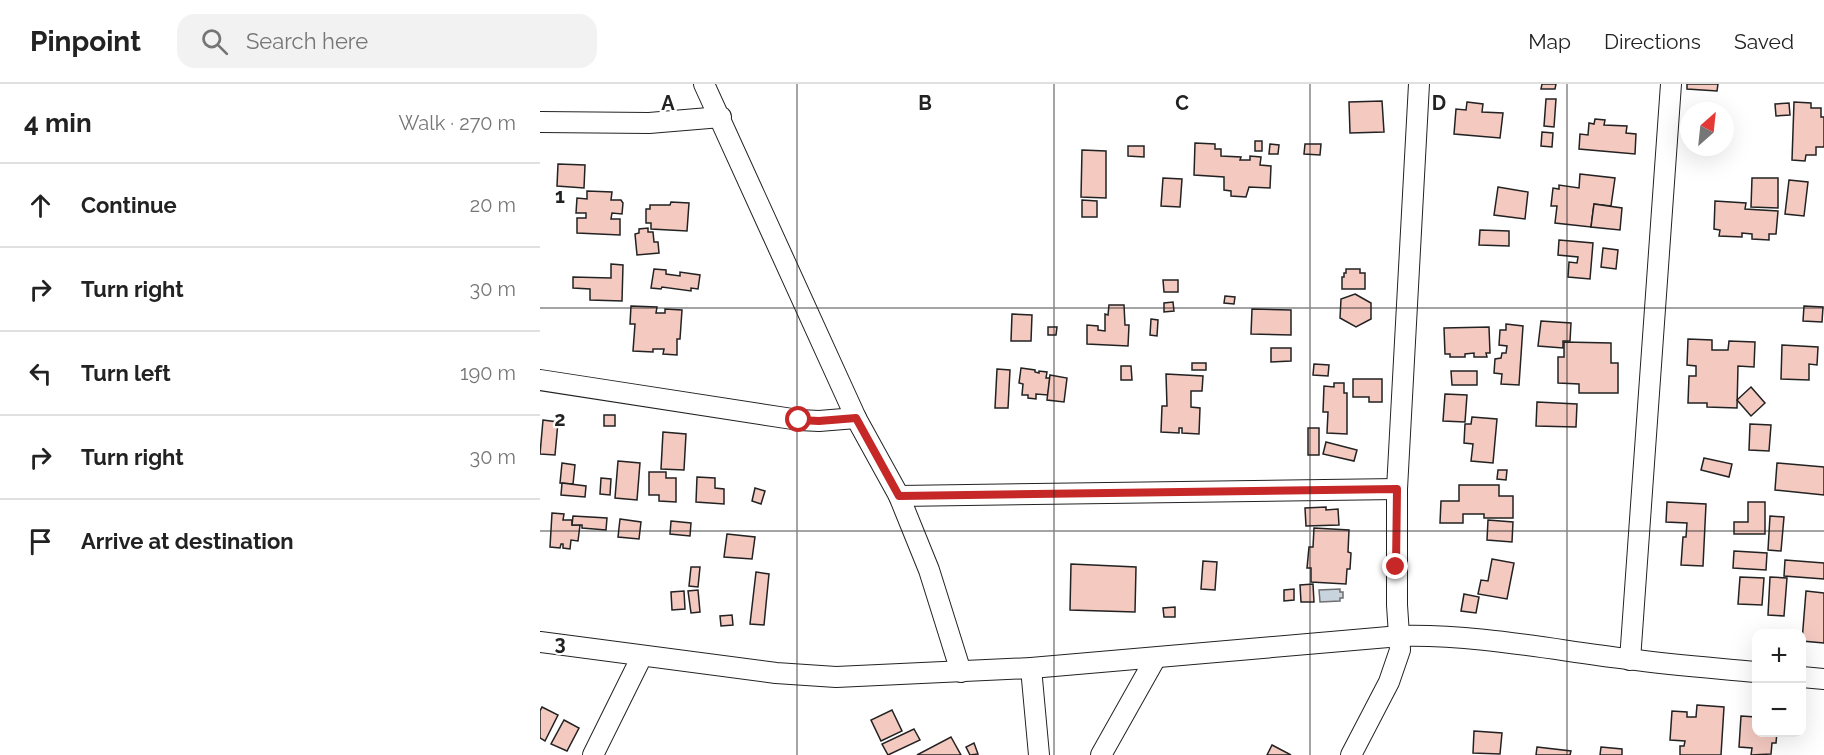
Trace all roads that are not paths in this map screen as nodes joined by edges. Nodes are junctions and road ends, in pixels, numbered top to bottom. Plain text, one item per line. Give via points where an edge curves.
1 (704, 84) edge
2 (1419, 84) edge
3 (1671, 84) edge
4 (721, 117) junction
5 (540, 122) edge
6 (540, 380) edge
7 (856, 418) junction
8 (1397, 489) junction
9 (899, 496) junction
10 (1400, 636) junction
11 (540, 642) edge
12 (642, 656) junction
13 (1155, 659) junction
14 (1630, 660) junction
15 (1031, 668) junction
16 (962, 672) junction
17 (1752, 672) edge
18 (1806, 677) edge
19 (1824, 679) edge
20 (593, 755) edge
21 (1039, 755) edge
22 (1101, 755) edge
23 (1351, 755) edge

1 - 4 street
2 - 8 street
3 - 14 street
4 - 5 street via 649,123
4 - 7 street
6 - 7 street via 799,420
7 - 9 street
8 - 9 street
8 - 10 street
9 - 16 street via 929,570
10 - 13 street
10 - 14 street via 1443,636
10 - 23 street via 1394,670
11 - 12 street
12 - 16 street via 806,676
12 - 20 street
13 - 15 street
13 - 22 street
14 - 17 street
15 - 16 street
15 - 21 street
18 - 19 street

